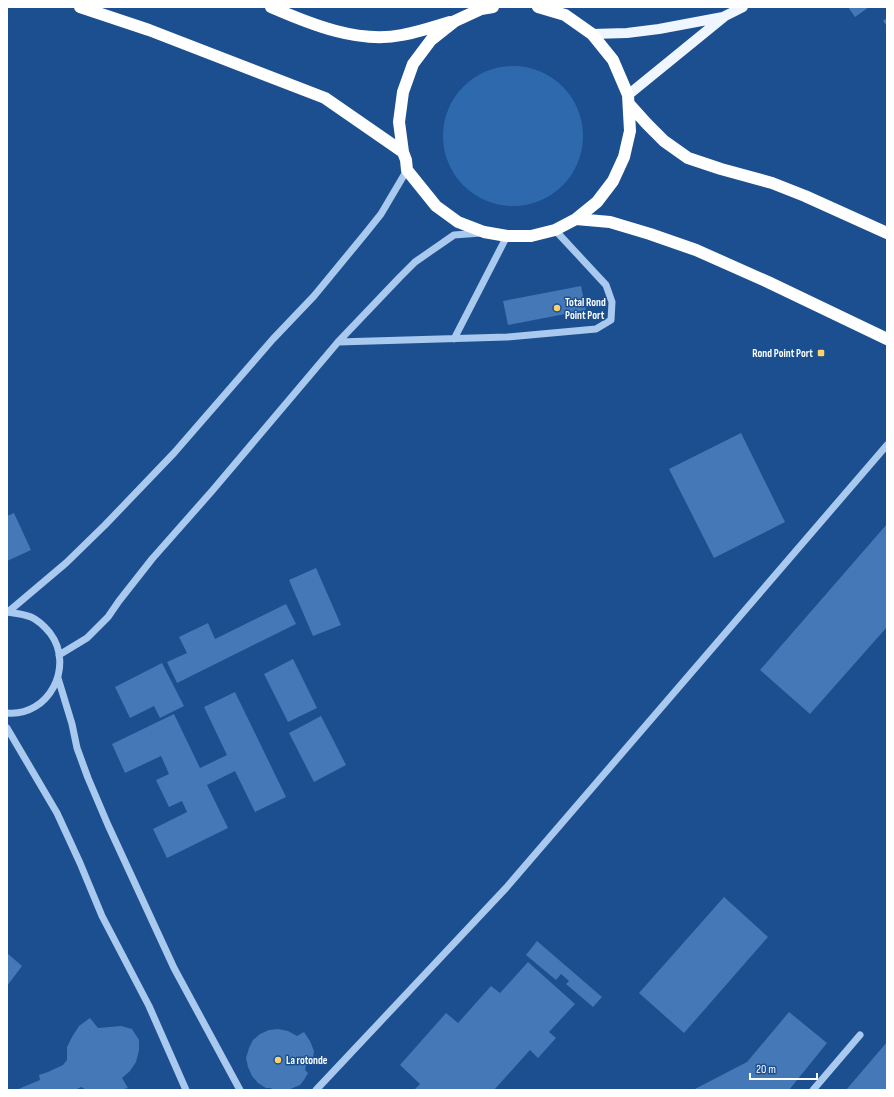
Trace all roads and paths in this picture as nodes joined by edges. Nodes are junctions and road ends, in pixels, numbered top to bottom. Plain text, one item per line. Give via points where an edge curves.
1 (80, 7) edge
2 (271, 7) edge
3 (493, 7) edge
4 (538, 7) edge
5 (743, 7) edge
6 (725, 16) junction
7 (455, 21) junction
8 (592, 34) junction
9 (628, 100) junction
10 (403, 152) junction
11 (407, 170) junction
12 (576, 219) junction
13 (555, 230) junction
14 (484, 232) junction
15 (887, 233) edge
16 (508, 236) junction
17 (454, 339) junction
18 (887, 339) edge
19 (338, 342) junction
20 (887, 445) edge
21 (7, 612) edge
22 (60, 655) junction
23 (58, 678) junction
24 (7, 713) edge
25 (7, 728) edge
26 (860, 1035) dead end
27 (186, 1090) edge
28 (240, 1090) edge
29 (316, 1090) edge
30 (813, 1090) edge

1 - 10 highway via 149,30 325,98
2 - 7 highway via 317,26 348,34 379,37 401,36
3 - 7 highway via 481,9
4 - 8 highway via 564,15
5 - 6 main road
6 - 8 main road via 660,29
6 - 9 main road
7 - 10 highway via 431,40 413,64 403,92 399,122
8 - 9 highway via 613,60
9 - 12 highway via 630,131 624,157 605,192
9 - 15 highway via 664,141 688,158 721,170 772,183
10 - 11 highway
11 - 14 highway via 436,206 458,222
11 - 21 street via 381,214 314,296 174,453 66,564
12 - 13 highway
12 - 18 highway via 610,222 696,250
13 - 16 highway via 531,236
13 - 17 street via 606,285 612,302 611,320 596,329
14 - 16 highway
14 - 19 street via 454,235 415,262
16 - 17 street
17 - 19 street
19 - 22 street via 152,559 108,617 87,638
20 - 29 street via 506,888
21 - 22 street via 31,617 44,626 54,639
22 - 23 street
23 - 24 street via 45,699 31,709
23 - 28 street via 77,748 108,825 174,968
25 - 27 street via 56,813 102,916 148,1006
26 - 30 street

